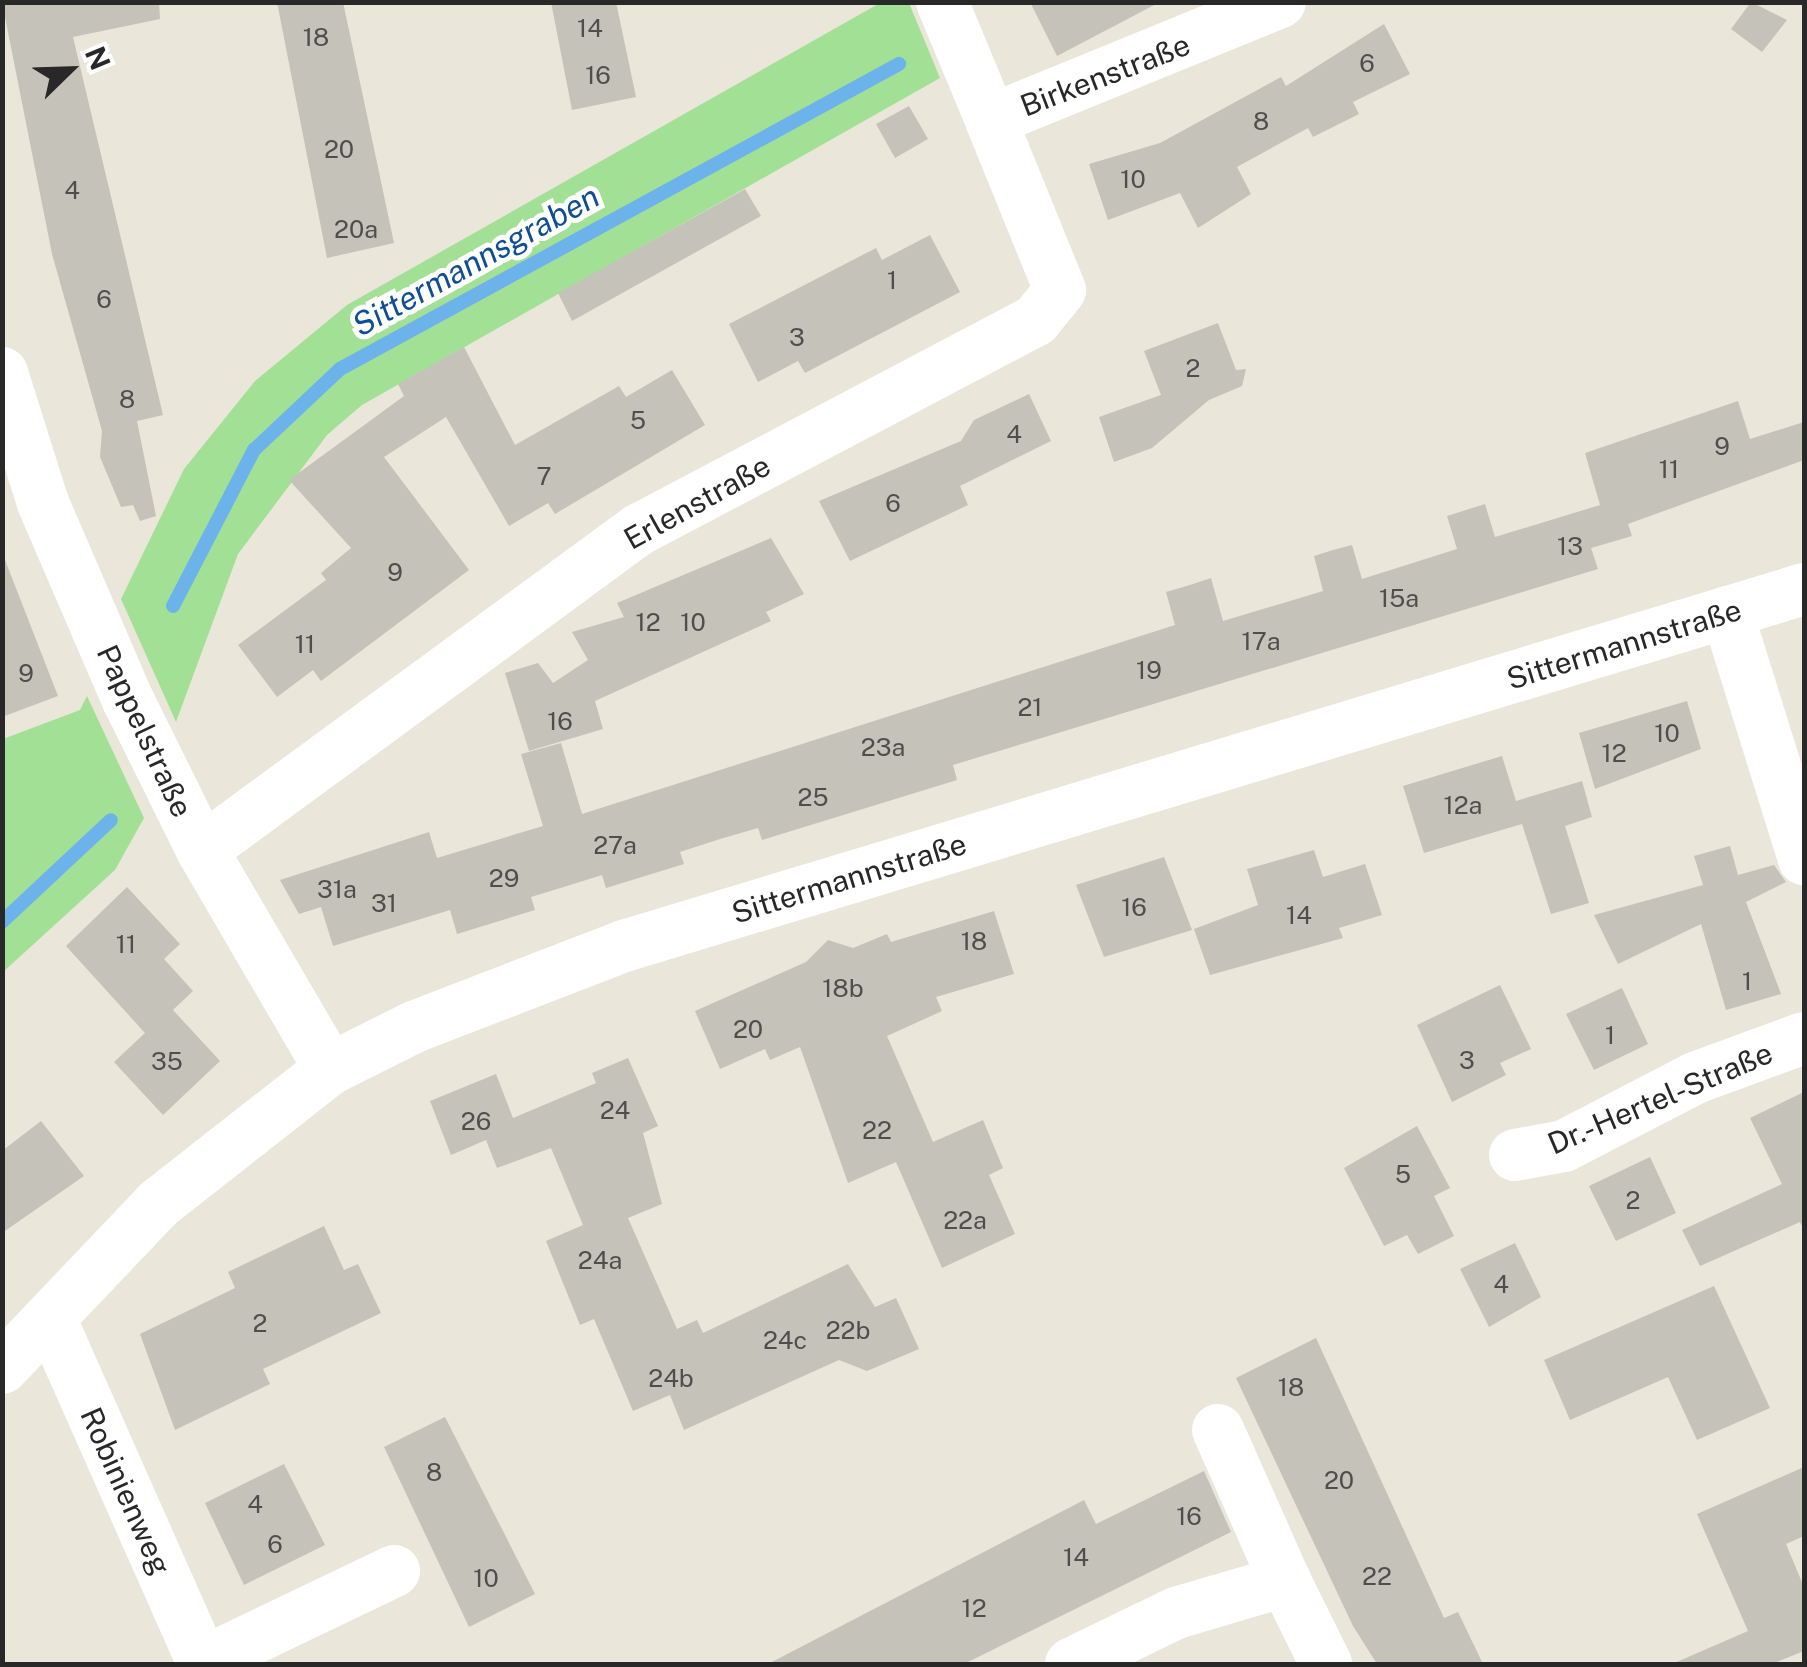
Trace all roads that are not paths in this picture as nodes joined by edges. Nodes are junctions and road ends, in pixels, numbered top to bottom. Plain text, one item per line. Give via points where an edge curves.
1 (942, 2) edge
2 (1280, 2) edge
3 (990, 120) junction
4 (2, 373) edge
5 (1804, 589) edge
6 (1727, 612) junction
7 (202, 850) junction
8 (1804, 859) edge
9 (1804, 1038) edge
10 (330, 1070) junction
11 (1516, 1155) dead end
12 (50, 1318) junction
13 (2, 1368) edge
14 (1218, 1430) dead end
15 (394, 1571) dead end
16 (1285, 1581) junction
17 (202, 1664) edge
18 (1071, 1664) edge
19 (1326, 1664) edge

1 - 3 street, Birkenstraße
2 - 3 street, Birkenstraße
3 - 7 street, Erlenstraße via 1060,290 1036,320 638,530
4 - 7 street, Pappelstraße via 44,503
5 - 6 street, Sittermannstraße
6 - 8 street
6 - 10 street, Sittermannstraße via 624,946
7 - 10 street, Pappelstraße
9 - 11 street, Dr.-Hertel-Straße via 1695,1078 1564,1146
10 - 12 street, Sittermannstraße via 158,1204
12 - 13 street, Sittermannstraße
12 - 17 street, Robinienweg
14 - 16 street
15 - 17 street, Robinienweg
16 - 18 street via 1176,1613
16 - 19 street

